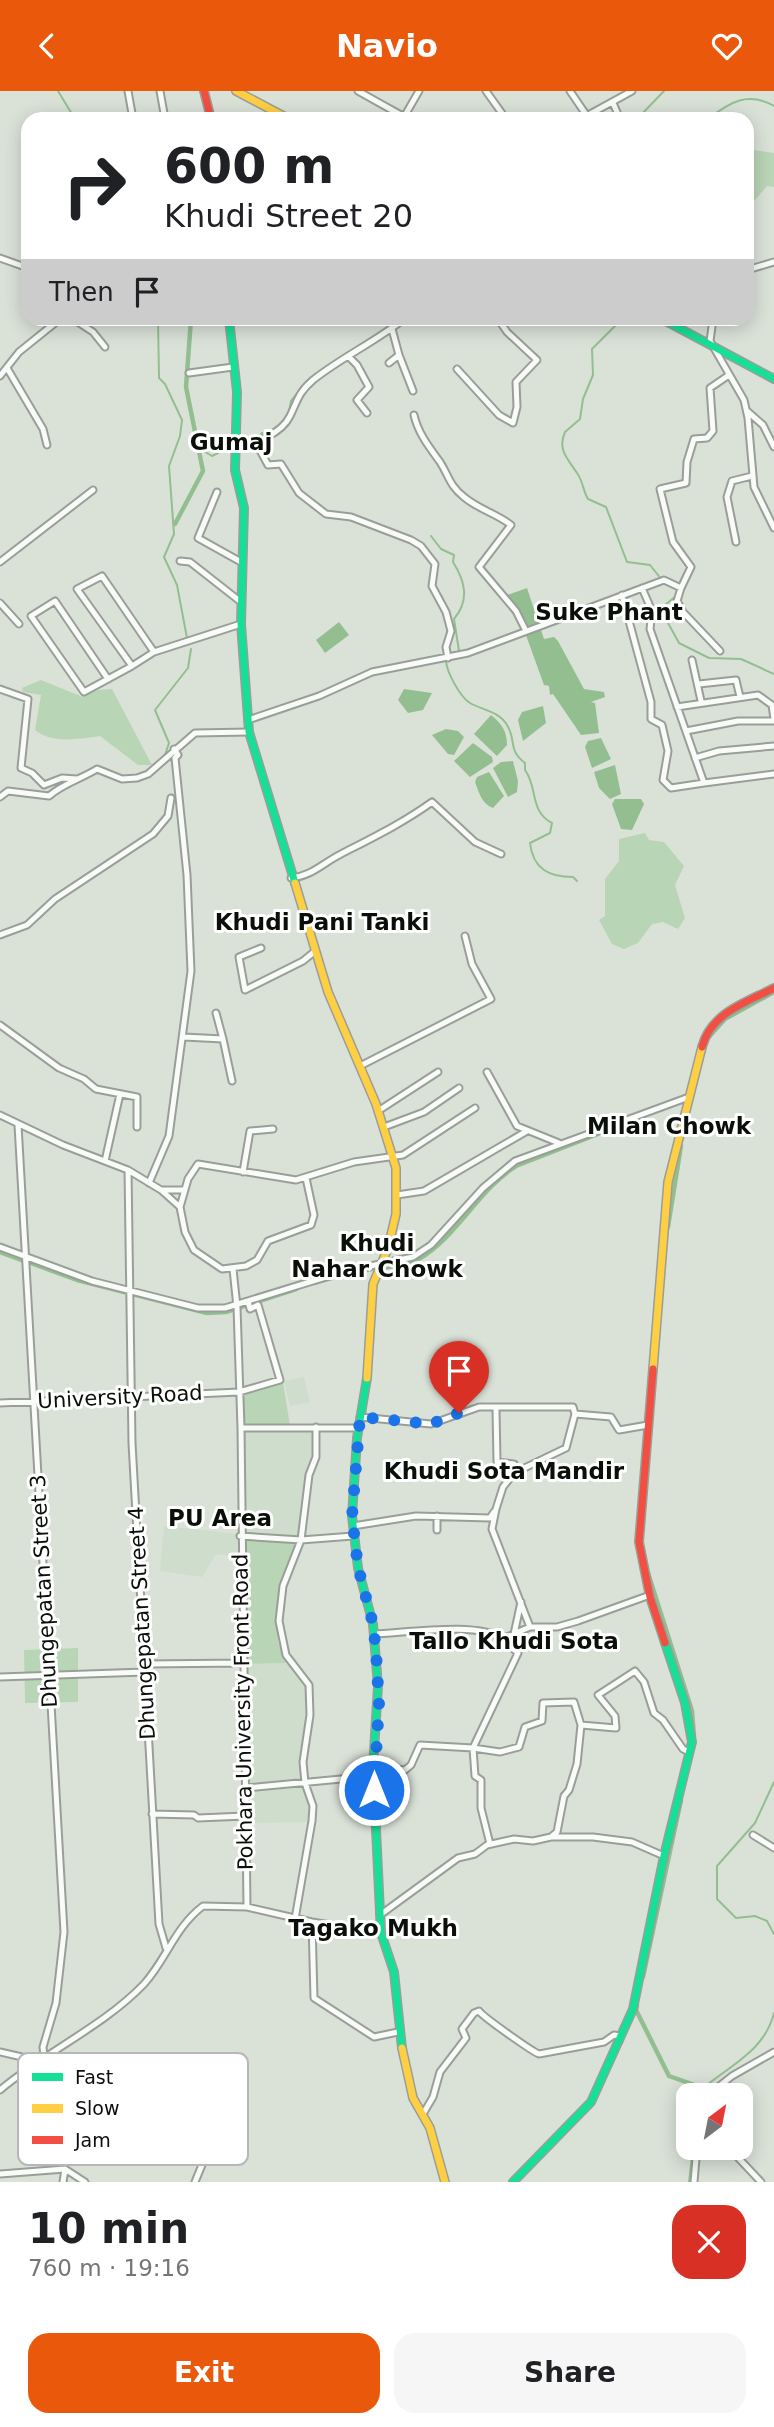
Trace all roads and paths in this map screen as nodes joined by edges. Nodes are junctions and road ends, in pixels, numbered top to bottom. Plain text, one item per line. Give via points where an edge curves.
1 (128, 91) edge
2 (160, 91) edge
3 (204, 91) edge
4 (236, 91) edge
5 (358, 91) edge
6 (419, 91) edge
7 (486, 91) edge
8 (570, 91) edge
9 (632, 91) edge
10 (613, 103) junction
11 (132, 112) edge
12 (164, 112) edge
13 (209, 112) edge
14 (276, 112) edge
15 (395, 112) edge
16 (409, 112) edge
17 (501, 112) edge
18 (581, 112) edge
19 (594, 112) edge
20 (617, 112) edge
21 (0, 258) edge
22 (774, 262) edge
23 (21, 266) edge
24 (754, 268) edge
25 (51, 326) edge
26 (84, 326) edge
27 (230, 326) edge
28 (394, 326) edge
29 (503, 326) edge
30 (675, 326) edge
31 (712, 326) edge
32 (391, 328) junction
33 (105, 347) dead end
34 (716, 348) junction
35 (399, 355) junction
36 (348, 356) junction
37 (388, 363) dead end
38 (233, 367) junction
39 (7, 368) junction
40 (457, 369) dead end
41 (190, 373) dead end
42 (729, 375) junction
43 (0, 376) edge
44 (774, 379) edge
45 (413, 391) dead end
46 (747, 411) junction
47 (367, 412) dead end
48 (414, 415) dead end
49 (256, 443) junction
50 (47, 446) dead end
51 (774, 447) edge
52 (235, 448) junction
53 (752, 477) junction
54 (93, 490) dead end
55 (217, 492) dead end
56 (774, 527) edge
57 (736, 542) dead end
58 (180, 561) dead end
59 (0, 562) edge
60 (241, 562) junction
61 (642, 588) junction
62 (681, 588) junction
63 (622, 595) junction
64 (241, 602) junction
65 (0, 603) edge
66 (19, 624) dead end
67 (241, 624) junction
68 (525, 629) junction
69 (720, 650) dead end
70 (154, 652) junction
71 (448, 658) junction
72 (692, 660) dead end
73 (132, 666) junction
74 (108, 679) junction
75 (699, 684) junction
76 (0, 689) edge
77 (740, 697) junction
78 (701, 701) junction
79 (677, 707) junction
80 (247, 720) junction
81 (774, 720) edge
82 (685, 731) junction
83 (249, 732) junction
84 (774, 746) edge
85 (174, 749) junction
86 (695, 758) junction
87 (774, 774) edge
88 (83, 779) junction
89 (704, 783) junction
90 (0, 797) edge
91 (171, 798) dead end
92 (501, 854) dead end
93 (291, 878) junction
94 (0, 935) edge
95 (465, 936) dead end
96 (261, 948) dead end
97 (314, 952) junction
98 (774, 988) edge
99 (216, 1013) dead end
100 (0, 1025) edge
101 (184, 1037) junction
102 (223, 1039) junction
103 (360, 1066) junction
104 (438, 1072) dead end
105 (487, 1072) dead end
106 (232, 1080) dead end
107 (459, 1088) dead end
108 (120, 1094) junction
109 (689, 1097) junction
110 (475, 1108) dead end
111 (378, 1111) junction
112 (0, 1115) edge
113 (18, 1125) junction
114 (137, 1127) dead end
115 (384, 1127) junction
116 (273, 1129) dead end
117 (527, 1131) junction
118 (559, 1143) junction
119 (393, 1157) junction
120 (105, 1161) junction
121 (128, 1170) junction
122 (243, 1172) junction
123 (306, 1178) junction
124 (149, 1183) junction
125 (162, 1190) junction
126 (184, 1190) junction
127 (397, 1195) junction
128 (180, 1207) junction
129 (0, 1248) edge
130 (26, 1258) junction
131 (380, 1268) junction
132 (233, 1269) junction
133 (129, 1293) junction
134 (248, 1301) junction
135 (237, 1304) junction
136 (239, 1392) junction
137 (131, 1397) junction
138 (34, 1401) junction
139 (0, 1403) edge
140 (496, 1409) junction
141 (577, 1414) junction
142 (360, 1417) junction
143 (648, 1425) junction
144 (316, 1427) junction
145 (241, 1428) junction
146 (358, 1428) junction
147 (514, 1464) junction
148 (524, 1466) junction
149 (514, 1473) junction
150 (437, 1516) junction
151 (491, 1521) junction
152 (353, 1526) junction
153 (437, 1530) dead end
154 (240, 1536) junction
155 (353, 1536) junction
156 (301, 1540) junction
157 (650, 1595) junction
158 (521, 1602) junction
159 (530, 1627) junction
160 (374, 1634) junction
161 (514, 1634) junction
162 (502, 1639) junction
163 (242, 1663) junction
164 (145, 1668) junction
165 (0, 1677) edge
166 (51, 1677) junction
167 (581, 1725) junction
168 (472, 1748) junction
169 (687, 1751) junction
170 (373, 1771) junction
171 (304, 1783) junction
172 (245, 1788) junction
173 (152, 1814) junction
174 (245, 1816) junction
175 (752, 1835) dead end
176 (551, 1837) junction
177 (490, 1845) junction
178 (774, 1848) edge
179 (664, 1856) junction
180 (247, 1907) junction
181 (380, 1915) junction
182 (295, 1919) junction
183 (312, 1922) junction
184 (381, 1933) junction
185 (166, 1948) junction
186 (398, 2032) junction
187 (618, 2048) junction
188 (0, 2052) edge
189 (774, 2052) edge
190 (45, 2053) edge
191 (49, 2053) edge
192 (18, 2056) edge
193 (18, 2075) edge
194 (722, 2083) edge
195 (0, 2090) edge
196 (423, 2114) junction
197 (695, 2160) edge
198 (741, 2160) edge
199 (202, 2165) edge
200 (65, 2169) junction
201 (0, 2174) edge
202 (63, 2182) edge
203 (85, 2182) edge
204 (195, 2182) edge
205 (445, 2182) edge
206 (513, 2182) edge
207 (694, 2182) edge
208 (761, 2182) edge

1 - 11 street
2 - 12 street
3 - 13 main road
4 - 14 main road
5 - 15 street
6 - 16 street
7 - 17 street
8 - 18 street
9 - 10 street
10 - 19 street
10 - 20 street
21 - 23 street
22 - 24 street
25 - 39 street
26 - 33 street
27 - 38 main road
28 - 32 street
29 - 40 street via 537,359 516,382 513,423 499,415
30 - 34 main road
31 - 34 street via 710,341
32 - 35 street
32 - 36 street
34 - 42 street
34 - 44 main road
35 - 37 street
35 - 45 street
36 - 47 street via 369,387 358,400
36 - 49 street via 310,383 296,398 287,421
38 - 41 street
38 - 52 main road
39 - 43 street
39 - 50 street via 43,429
42 - 46 street
42 - 62 street via 710,388 713,431 707,438 694,439 686,483 660,489 673,542 691,567
46 - 51 street via 763,425
46 - 53 street
48 - 68 street via 448,482 465,498 511,525 480,567
49 - 52 street
49 - 71 street via 268,465 281,464 299,493 326,514 366,522 421,546 435,564 432,586 451,631
52 - 60 main road via 244,508
53 - 56 street
53 - 57 street via 732,481 727,497
54 - 59 street
55 - 60 street via 198,538
58 - 64 street via 190,562
60 - 64 main road
61 - 62 street via 662,581
61 - 63 street
61 - 79 street via 652,611 650,629
62 - 69 street via 677,601
63 - 68 street
63 - 89 street via 652,719 662,725 668,751 663,779 671,788
64 - 67 main road
65 - 66 street
67 - 70 street
67 - 80 main road
68 - 71 street
70 - 73 street
70 - 73 street via 102,576 77,589
71 - 80 street via 372,671 319,696
72 - 75 street
73 - 74 street
74 - 74 street via 85,692 31,616 55,601
75 - 77 street via 736,680
75 - 78 street
76 - 88 street via 28,699 21,768 44,785 62,778
77 - 78 street
77 - 81 street via 766,698
78 - 79 street
79 - 82 street
80 - 83 main road
81 - 82 street
82 - 86 street
83 - 85 street via 195,733
83 - 93 main road
84 - 86 street
85 - 88 street via 148,774 137,778 122,779 97,769
85 - 101 street via 190,925
86 - 89 street
87 - 89 street
88 - 90 street via 61,785 49,796 8,791
91 - 94 street via 168,816 153,834 55,899 27,925
92 - 93 street via 475,842 432,802 315,872
93 - 97 main road
95 - 103 street via 472,964 491,999
96 - 97 street via 239,957 246,990
97 - 103 main road
98 - 109 main road via 718,1018 706,1033
99 - 102 street
100 - 108 street via 59,1068 96,1089
101 - 102 street
101 - 124 street via 169,1136
102 - 106 street
103 - 111 main road
104 - 111 street
105 - 117 street via 509,1117
107 - 115 street via 424,1112
108 - 114 street via 137,1097
108 - 120 street
109 - 118 street
109 - 143 main road via 668,1182
110 - 119 street
111 - 115 main road
112 - 113 street
113 - 120 street
113 - 130 street, Dhungepatan Street 3
115 - 119 main road
116 - 122 street via 250,1131
117 - 118 street
117 - 127 street via 424,1191
118 - 131 street via 502,1170 423,1251
119 - 123 street via 354,1162
119 - 127 main road
120 - 121 street
121 - 124 street
121 - 133 street, Dhungepatan Street 4
122 - 123 street
122 - 126 street via 198,1164
123 - 132 street via 314,1215 311,1225 268,1241 257,1260
124 - 125 street
125 - 126 street
125 - 128 street
126 - 128 street
127 - 131 main road via 396,1215
128 - 132 street via 194,1251 222,1269
129 - 130 street
130 - 133 street
130 - 138 street, Dhungepatan Street 3
131 - 134 street via 342,1272
131 - 142 main road via 373,1284 370,1360
132 - 135 street, Pokhara University Front Road
133 - 135 street via 210,1310
133 - 137 street, Dhungepatan Street 4
134 - 135 street
134 - 136 street, University Road via 250,1309 258,1305 280,1380
135 - 136 street, Pokhara University Front Road
136 - 137 street, University Road
136 - 145 street, Pokhara University Front Road
137 - 138 street, University Road
137 - 164 street, Dhungepatan Street 4
138 - 139 street, University Road
138 - 166 street, Dhungepatan Street 3
140 - 141 street via 552,1405 573,1408
140 - 142 street via 479,1407 431,1424
140 - 147 street via 497,1462
141 - 143 street via 611,1417 619,1430
141 - 148 street via 566,1448
142 - 146 main road
143 - 157 main road via 639,1542
144 - 145 street
144 - 146 street
144 - 156 street via 316,1457 309,1475
145 - 154 street, Pokhara University Front Road
146 - 152 main road
147 - 148 street
147 - 149 street
148 - 149 street
149 - 151 street via 503,1487
150 - 151 street
150 - 152 street
150 - 153 street
151 - 158 street
152 - 155 main road
154 - 156 street
154 - 163 street, Pokhara University Front Road
155 - 156 street
155 - 160 main road
156 - 171 street via 283,1586 279,1621 286,1655 309,1685
157 - 159 street via 557,1627
157 - 169 main road via 688,1717 691,1742
158 - 159 street
158 - 161 street
159 - 161 street
160 - 162 street via 461,1628
160 - 170 main road via 379,1704
161 - 162 street
162 - 168 street via 518,1653
163 - 164 street
163 - 172 street, Pokhara University Front Road
164 - 166 street
164 - 173 street, Dhungepatan Street 4
165 - 166 street
166 - 190 street, Dhungepatan Street 3 via 64,1933
167 - 168 street via 574,1702 542,1703 542,1721 525,1727 519,1747 500,1752
167 - 169 street via 616,1728 615,1717 598,1695 635,1671 644,1682 654,1713
167 - 176 street via 573,1779 564,1796 557,1832
168 - 170 street via 421,1745 405,1770
168 - 177 street
169 - 179 main road
170 - 171 street
170 - 181 main road
171 - 172 street
171 - 182 street via 313,1806
172 - 174 street, Pokhara University Front Road
173 - 174 street
173 - 185 street, Dhungepatan Street 4 via 159,1924
174 - 180 street, Pokhara University Front Road
175 - 178 street
176 - 177 street
176 - 179 street via 632,1842
177 - 181 street via 458,1858
179 - 187 main road via 633,2009
180 - 182 street
180 - 185 street via 203,1906
181 - 184 main road
182 - 183 street
183 - 184 street
183 - 186 street via 314,1998 374,2036
184 - 186 main road via 394,1972
185 - 191 street via 144,1984
186 - 196 main road via 413,2098
187 - 196 street via 620,2036 614,2035 604,2042 534,2053 479,2011 462,2029 466,2038 440,2072
187 - 206 main road via 591,2102
188 - 192 street
189 - 194 street
193 - 195 street
196 - 205 main road
197 - 207 street
198 - 208 street
199 - 204 street
200 - 201 street
200 - 202 street
200 - 203 street

